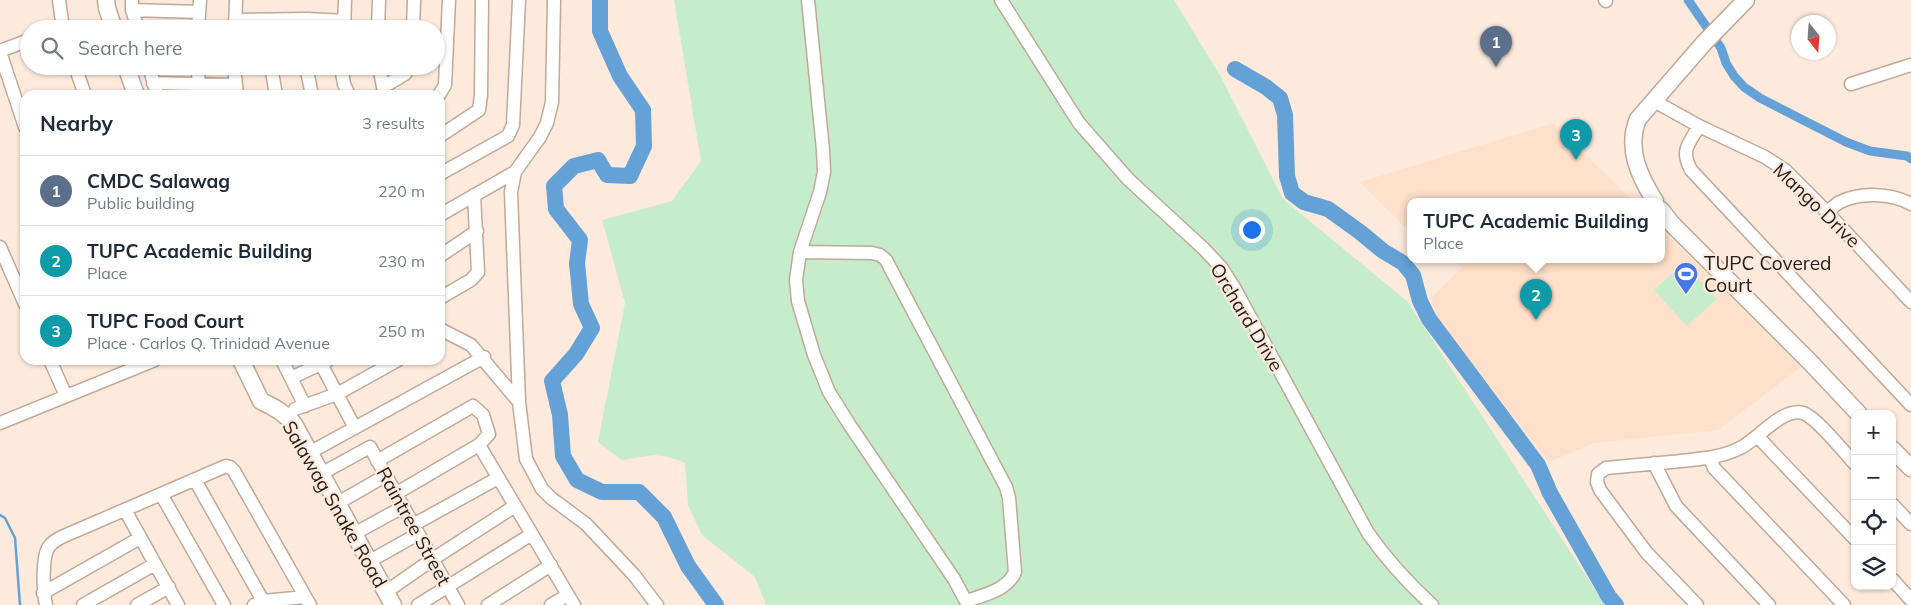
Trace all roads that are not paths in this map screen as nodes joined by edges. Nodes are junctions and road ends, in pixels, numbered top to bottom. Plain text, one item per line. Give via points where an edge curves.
1 (60, 0) edge
2 (98, 0) edge
3 (106, 0) edge
4 (236, 0) edge
5 (345, 0) edge
6 (379, 0) edge
7 (414, 0) edge
8 (449, 0) edge
9 (482, 0) edge
10 (519, 0) edge
11 (554, 0) edge
12 (808, 0) edge
13 (1001, 0) edge
14 (1746, 0) edge
15 (132, 5) edge
16 (200, 6) edge
17 (61, 20) edge
18 (103, 20) edge
19 (111, 20) edge
20 (136, 20) edge
21 (199, 20) edge
22 (235, 20) edge
23 (344, 20) edge
24 (378, 20) edge
25 (413, 20) edge
26 (20, 44) edge
27 (0, 52) edge
28 (1911, 65) edge
29 (445, 68) edge
30 (78, 75) edge
31 (122, 75) edge
32 (127, 75) edge
33 (151, 75) edge
34 (198, 75) edge
35 (235, 75) edge
36 (273, 75) edge
37 (308, 75) edge
38 (342, 75) edge
39 (382, 75) edge
40 (404, 75) edge
41 (445, 75) edge
42 (1851, 84) dead end
43 (155, 89) edge
44 (83, 90) edge
45 (129, 90) edge
46 (130, 90) edge
47 (199, 90) edge
48 (236, 90) edge
49 (275, 90) edge
50 (311, 90) edge
51 (347, 90) edge
52 (386, 90) edge
53 (387, 90) edge
54 (442, 90) edge
55 (1654, 101) junction
56 (20, 112) edge
57 (1699, 126) junction
58 (445, 133) edge
59 (445, 168) edge
60 (515, 172) junction
61 (474, 196) junction
62 (1653, 198) edge
63 (1911, 204) edge
64 (445, 212) edge
65 (1827, 212) junction
66 (1665, 215) edge
67 (477, 231) junction
68 (0, 247) edge
69 (800, 252) junction
70 (445, 253) edge
71 (20, 293) edge
72 (445, 295) edge
73 (1911, 302) edge
74 (445, 334) edge
75 (484, 357) junction
76 (52, 365) edge
77 (243, 365) edge
78 (253, 365) edge
79 (284, 365) edge
80 (315, 365) edge
81 (325, 365) edge
82 (389, 365) edge
83 (125, 366) edge
84 (291, 378) junction
85 (337, 394) junction
86 (66, 396) junction
87 (520, 402) junction
88 (1911, 405) edge
89 (273, 406) junction
90 (1855, 410) edge
91 (0, 423) edge
92 (355, 428) junction
93 (1758, 437) junction
94 (478, 445) junction
95 (318, 448) dead end
96 (1896, 452) edge
97 (1710, 458) junction
98 (1851, 460) edge
99 (377, 461) junction
100 (1654, 463) junction
101 (1911, 468) edge
102 (328, 470) dead end
103 (385, 476) junction
104 (498, 478) junction
105 (195, 480) junction
106 (160, 494) junction
107 (395, 494) junction
108 (344, 500) dead end
109 (515, 506) junction
110 (403, 507) junction
111 (1896, 508) edge
112 (124, 510) junction
113 (1911, 524) edge
114 (361, 530) dead end
115 (415, 530) junction
116 (532, 534) junction
117 (1851, 535) edge
118 (140, 538) junction
119 (377, 557) dead end
120 (433, 558) junction
121 (155, 564) junction
122 (551, 565) junction
123 (1896, 583) edge
124 (448, 586) junction
125 (168, 588) junction
126 (44, 599) edge
127 (389, 599) edge
128 (571, 600) edge
129 (1911, 600) edge
130 (308, 601) edge
131 (259, 603) edge
132 (967, 603) edge
133 (1695, 604) edge
134 (84, 605) edge
135 (137, 605) edge
136 (178, 605) edge
137 (224, 605) edge
138 (418, 605) edge
139 (458, 605) edge
140 (488, 605) edge
141 (551, 605) edge
142 (657, 605) edge
143 (1432, 605) edge
144 (1769, 605) edge
145 (1844, 605) edge

1 - 17 street
2 - 18 main road
3 - 19 main road
4 - 22 street
5 - 23 street
6 - 24 street
7 - 25 street
8 - 29 street
9 - 58 street via 479,110
10 - 59 street via 513,125 508,136
11 - 60 street via 552,102 540,137
12 - 69 street via 824,172
13 - 143 street, Orchard Drive via 1079,123 1128,179 1220,267 1368,533 1385,558
14 - 55 main road
15 - 16 street
15 - 20 street
16 - 21 street
26 - 27 street
27 - 56 street
28 - 42 street
30 - 44 street
31 - 45 main road
32 - 46 main road
33 - 43 street
34 - 47 street
35 - 48 street
36 - 49 street
37 - 50 street
38 - 51 street
39 - 52 street
40 - 53 street
41 - 54 street
43 - 47 street
47 - 48 street
55 - 57 street, Mango Drive
55 - 62 main road via 1638,119 1633,141 1634,156
57 - 65 street, Mango Drive via 1785,170
57 - 88 street via 1686,151 1691,170
60 - 61 street
60 - 87 street via 511,192
61 - 64 street
61 - 67 street
63 - 65 street via 1886,196 1860,196 1840,202
65 - 73 street, Mango Drive
66 - 90 main road
67 - 70 street
67 - 72 street via 478,272
68 - 71 street
69 - 132 street via 796,280 798,301 829,392
69 - 132 street via 872,253 886,260 1006,487 1015,572 1012,579 1000,588
74 - 75 street via 471,345
75 - 87 street
75 - 92 street
76 - 86 street
77 - 89 main road, Salawag Snake Road via 261,402
78 - 89 main road, Salawag Snake Road
79 - 84 street
80 - 84 street
81 - 85 street
82 - 85 street
83 - 86 street
84 - 85 street via 300,408
85 - 92 street
86 - 91 street
87 - 142 street via 526,459 542,489 586,524
89 - 127 main road, Salawag Snake Road via 294,424
92 - 95 street
93 - 97 street via 1728,454
93 - 98 street via 1784,415 1803,413 1812,418
93 - 117 street
94 - 99 street via 489,434 483,415 473,406
94 - 104 street
94 - 107 street
96 - 101 main road
97 - 100 street
97 - 145 street via 1714,468
99 - 102 street, Raintree Street via 370,448
99 - 103 street, Raintree Street
100 - 133 street via 1606,468 1598,474 1597,482 1648,552
100 - 144 street via 1676,506
103 - 107 street, Raintree Street
103 - 108 street
104 - 109 street
104 - 115 street
105 - 106 street
105 - 130 street via 230,467
105 - 131 street
106 - 112 street
106 - 137 street
107 - 110 street, Raintree Street
109 - 116 street
109 - 120 street
110 - 114 street
110 - 115 street, Raintree Street
111 - 113 street
112 - 118 street
112 - 126 street via 52,542 46,550
115 - 119 street
115 - 120 street, Raintree Street
116 - 122 street
116 - 124 street
118 - 121 street
118 - 126 street
120 - 124 street, Raintree Street
120 - 127 street
121 - 125 street
121 - 134 street
122 - 128 street
122 - 140 street
123 - 129 street
124 - 138 street
124 - 139 street, Raintree Street
125 - 135 street
125 - 136 street
128 - 141 street
130 - 131 street

